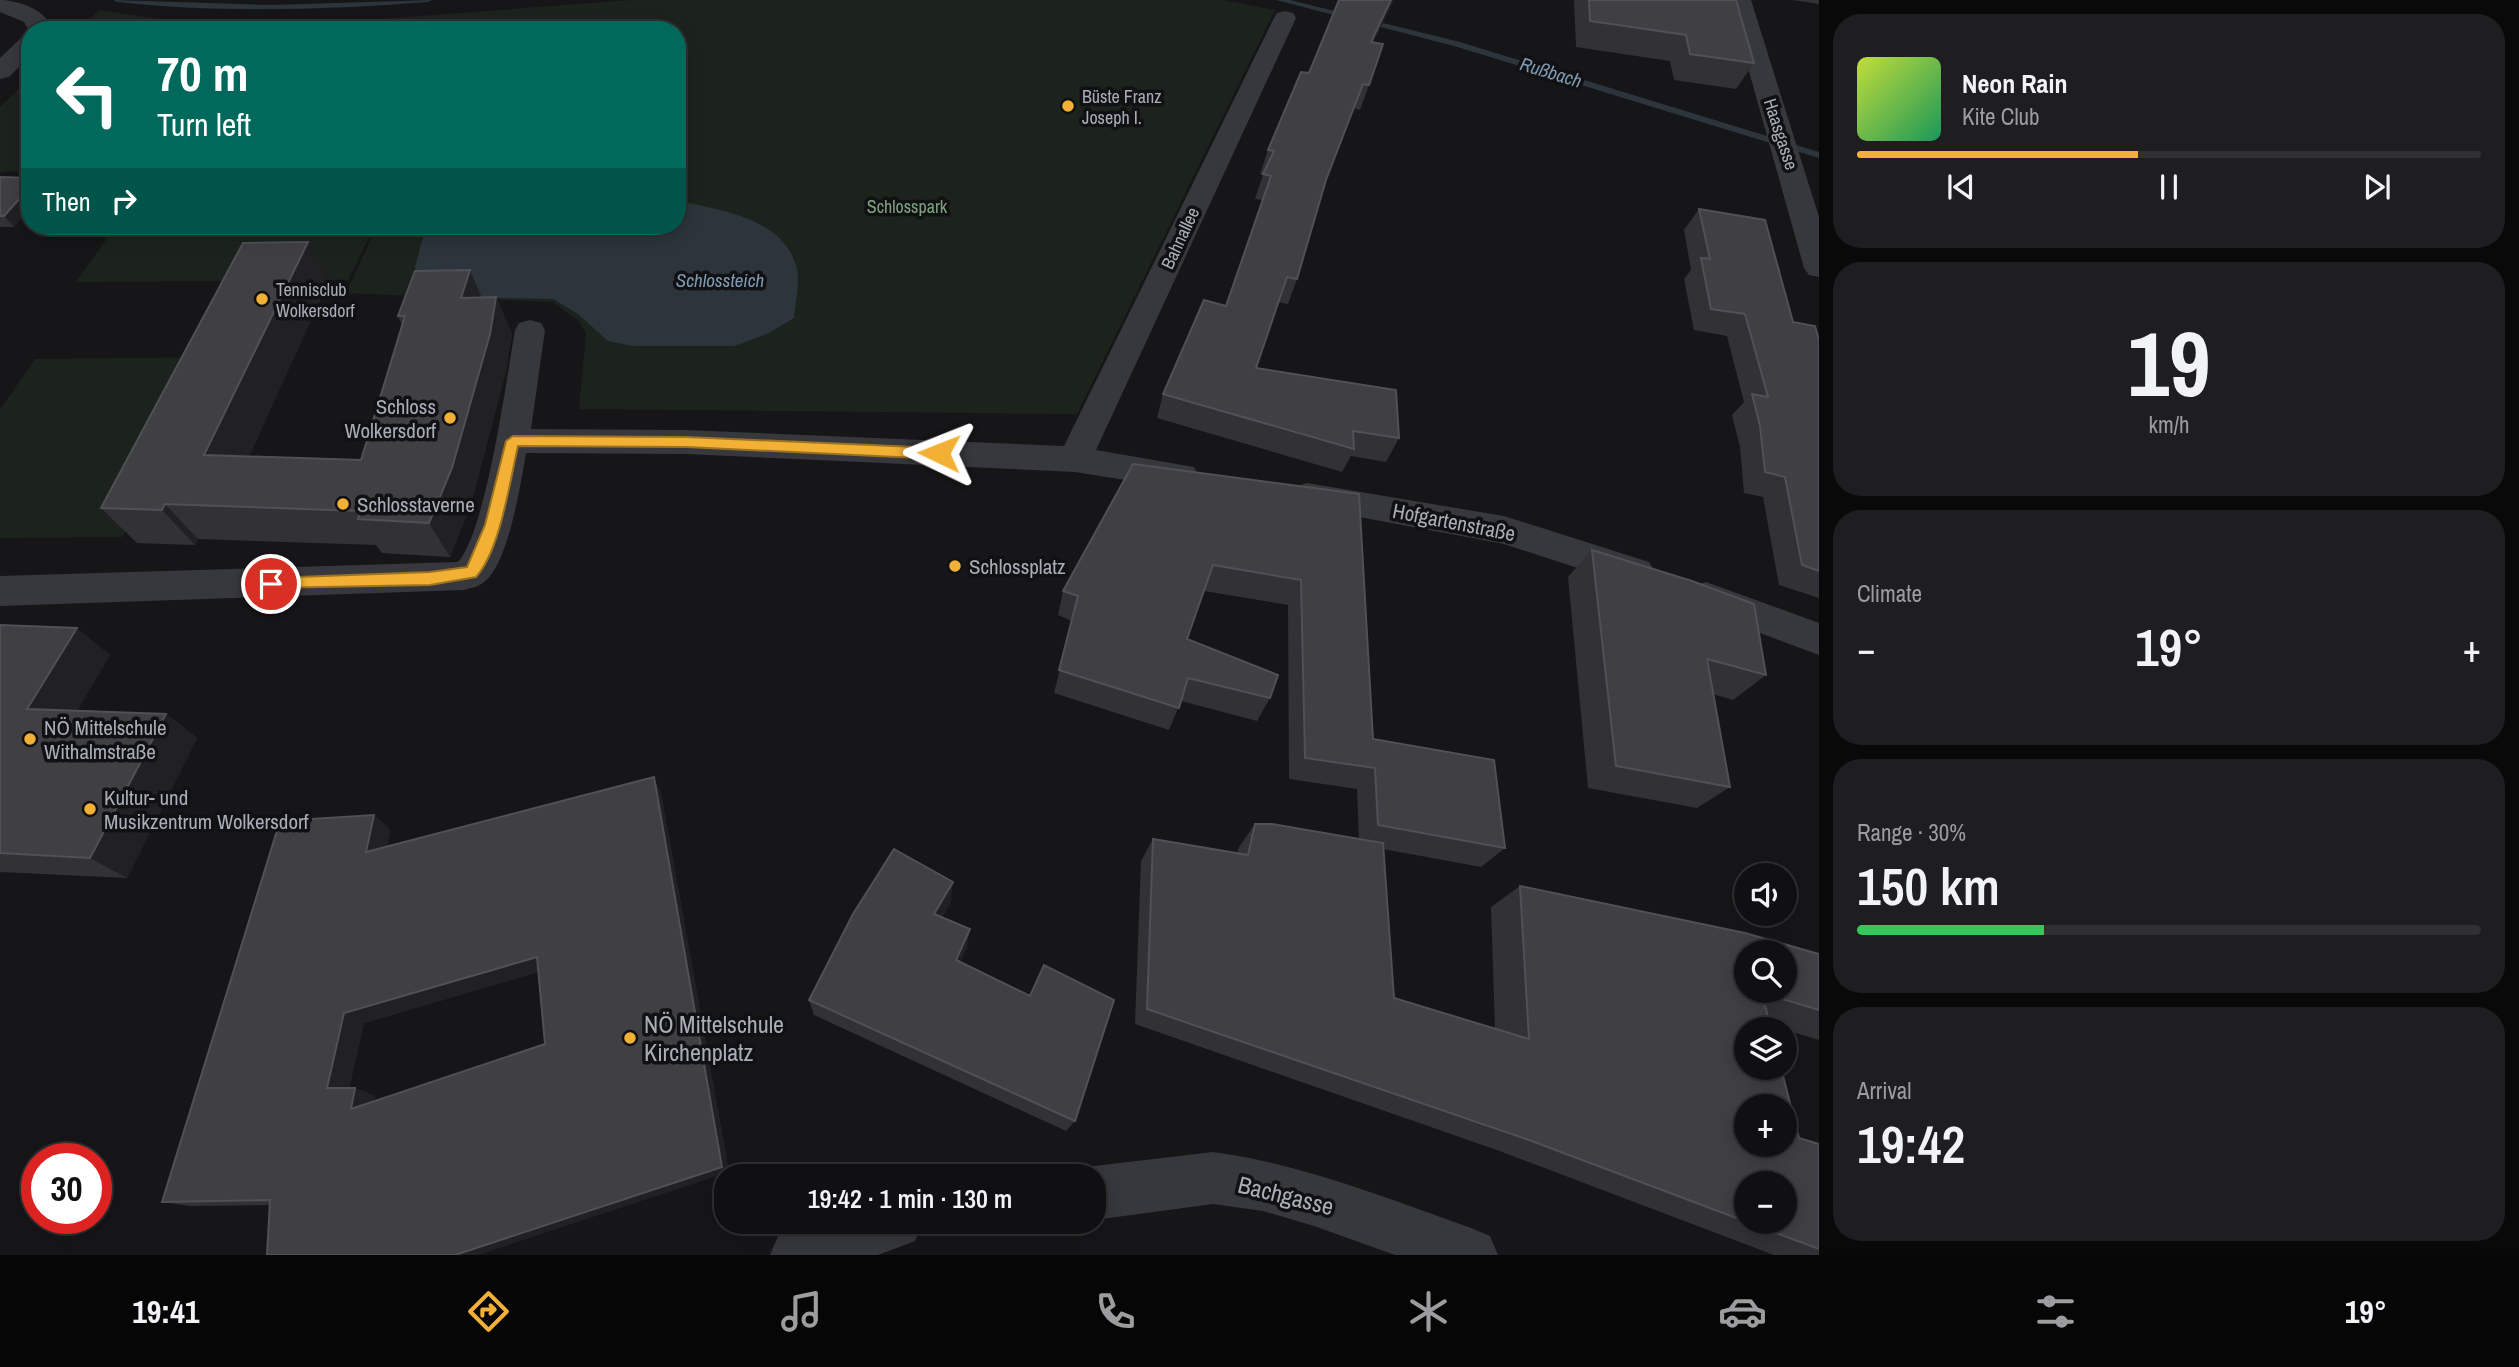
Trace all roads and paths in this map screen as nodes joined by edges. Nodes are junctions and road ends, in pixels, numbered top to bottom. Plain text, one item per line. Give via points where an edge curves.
1 (1740, 0) edge
2 (0, 4) edge
3 (1285, 18) dead end
4 (37, 21) edge
5 (21, 51) edge
6 (0, 72) edge
7 (1819, 268) edge
8 (530, 330) dead end
9 (513, 441) junction
10 (1075, 459) junction
11 (1211, 481) edge
12 (1279, 492) edge
13 (0, 591) edge
14 (1819, 639) edge
15 (1106, 1191) edge
16 (862, 1234) edge
17 (809, 1253) edge
18 (1471, 1255) edge

1 - 7 street, Haasgasse
2 - 4 street
3 - 10 street, Bahnallee
5 - 6 street
8 - 9 street
9 - 10 street via 686,442
9 - 13 street via 492,525 471,573
10 - 11 street
12 - 14 street, Hofgartenstraße via 1546,541
15 - 18 street, Bachgasse via 1213,1178 1262,1185
16 - 17 street

